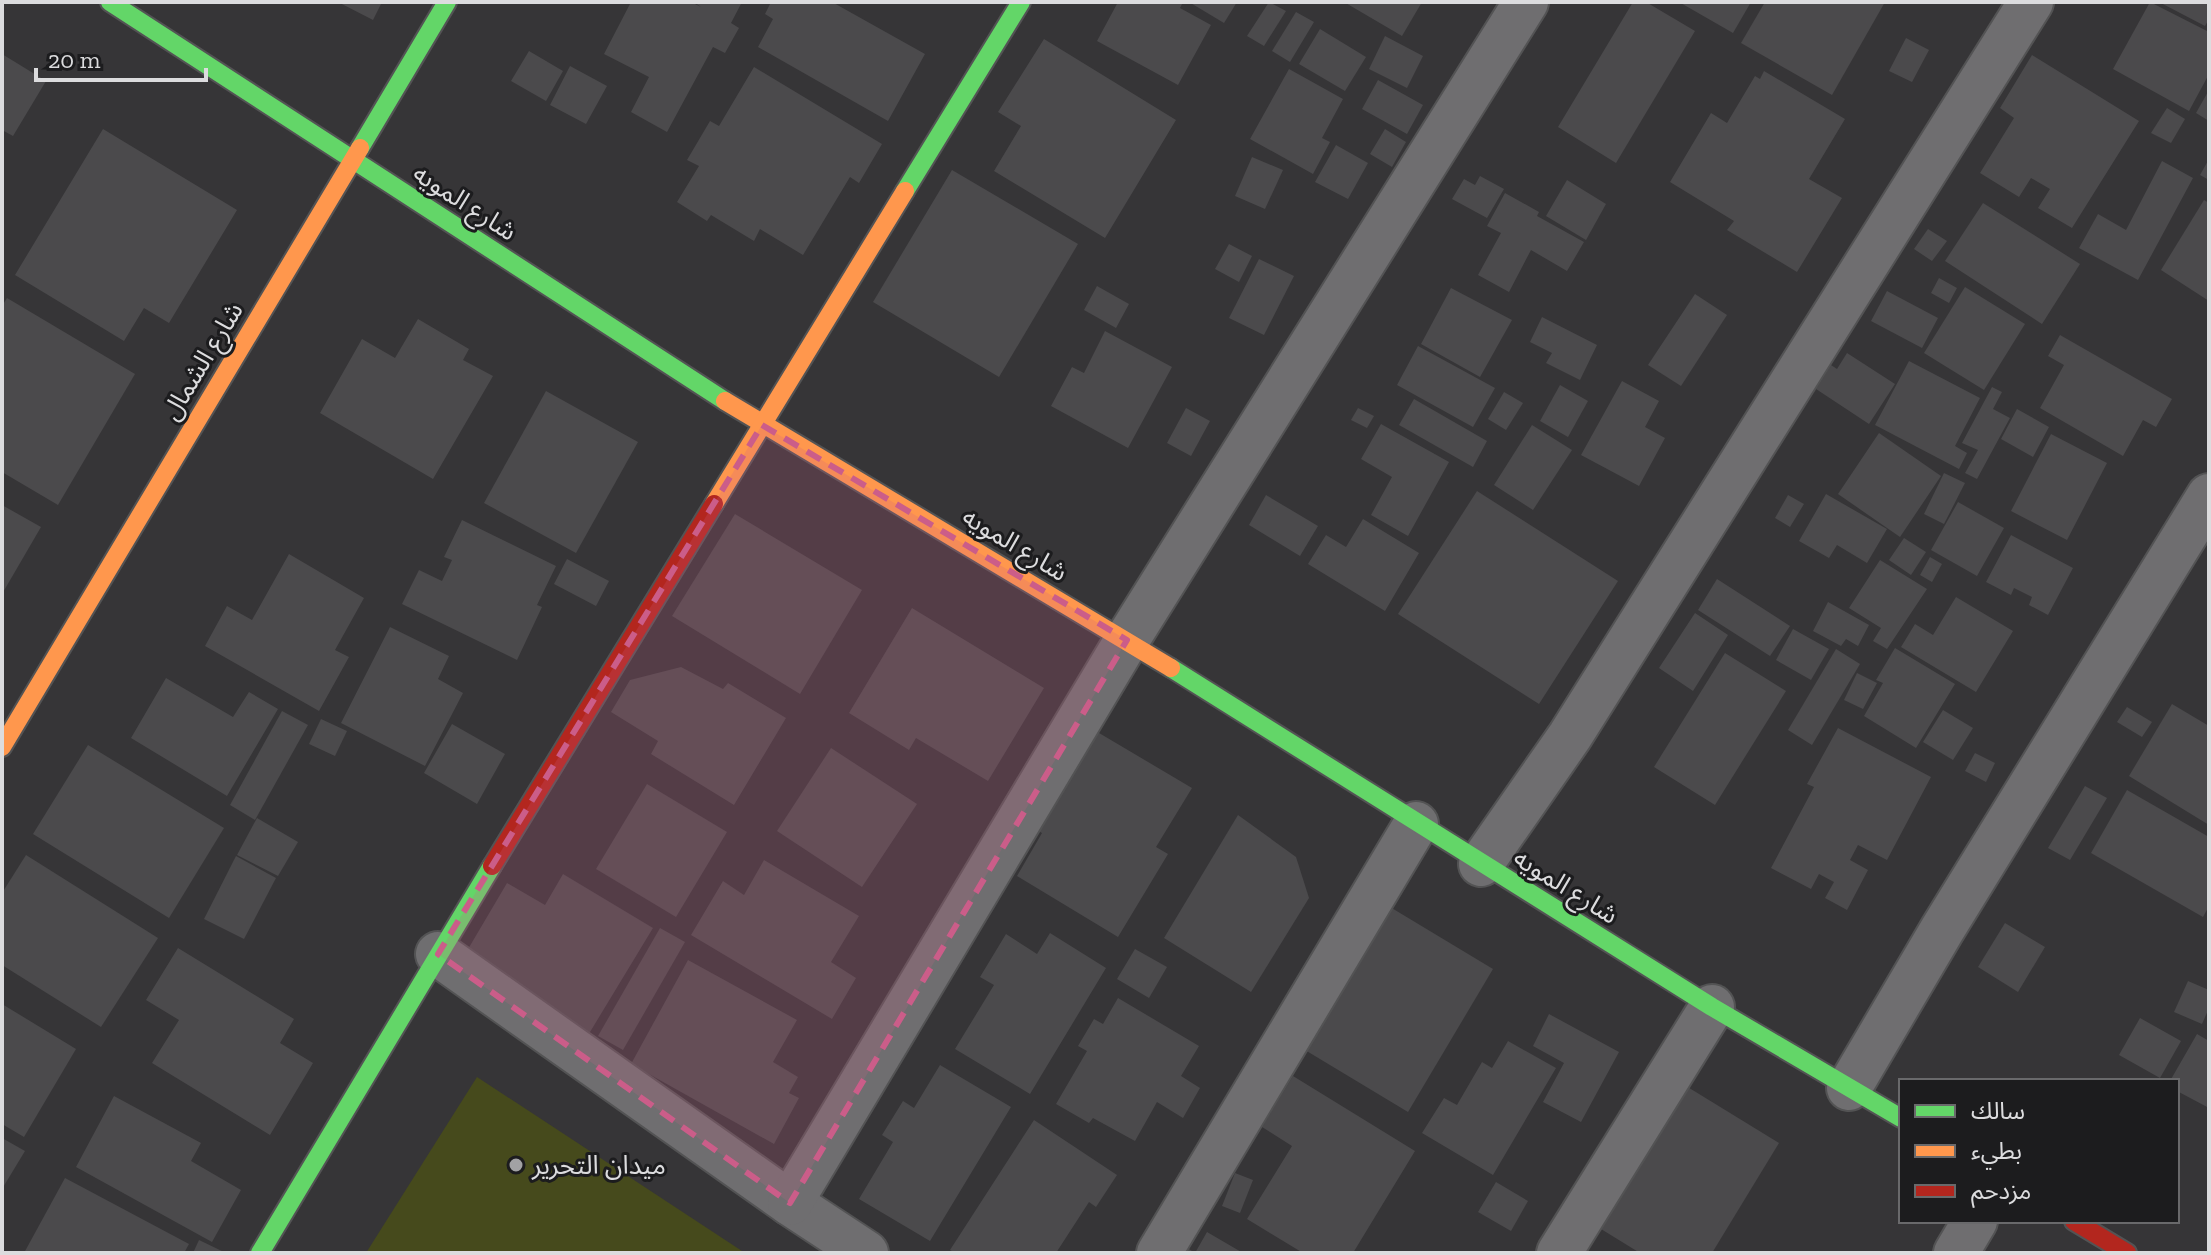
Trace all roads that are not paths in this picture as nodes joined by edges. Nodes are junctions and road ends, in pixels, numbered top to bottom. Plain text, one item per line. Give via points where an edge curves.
1 (110, 2) edge
2 (447, 2) edge
3 (1021, 2) edge
4 (1526, 2) edge
5 (2031, 2) edge
6 (352, 161) junction
7 (762, 425) junction
8 (2209, 496) edge
9 (1127, 640) junction
10 (3, 742) edge
11 (1416, 824) junction
12 (1481, 864) junction
13 (438, 954) junction
14 (1712, 1007) junction
15 (1849, 1088) junction
16 (1899, 1117) edge
17 (790, 1203) junction
18 (1974, 1223) edge
19 (2077, 1223) edge
20 (260, 1253) edge
21 (866, 1253) edge
22 (1159, 1253) edge
23 (1559, 1253) edge
24 (1956, 1253) edge
25 (2127, 1253) edge

1 - 6 street, شارع المويه
2 - 6 street, شارع الشمال
3 - 7 street
4 - 9 street
5 - 12 street via 1570,736
6 - 7 street, شارع المويه
6 - 10 street, شارع الشمال
7 - 9 street, شارع المويه
7 - 13 street
8 - 15 street
9 - 11 street, شارع المويه
9 - 17 street
11 - 12 street, شارع المويه
11 - 22 street
12 - 14 street, شارع المويه
13 - 17 street
13 - 20 street
14 - 15 street, شارع المويه
14 - 23 street
15 - 16 street, شارع المويه
17 - 21 street
18 - 24 street
19 - 25 street

